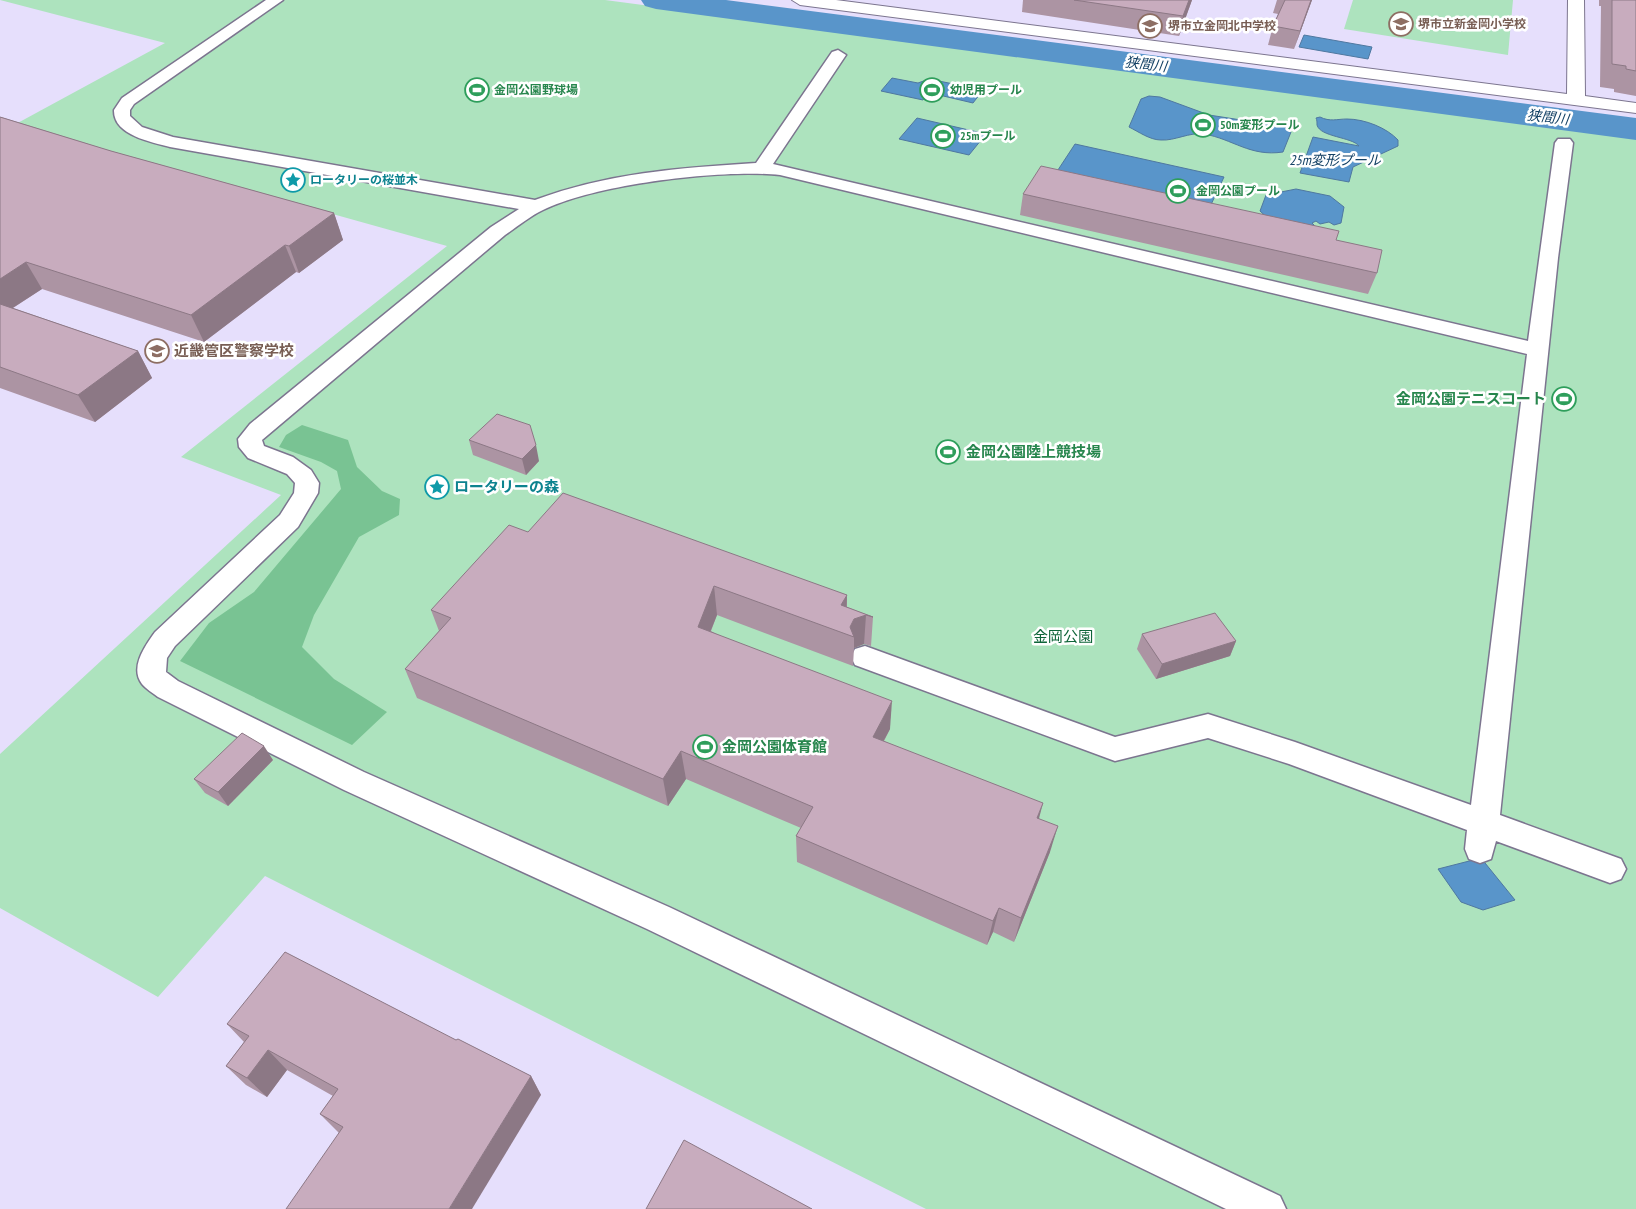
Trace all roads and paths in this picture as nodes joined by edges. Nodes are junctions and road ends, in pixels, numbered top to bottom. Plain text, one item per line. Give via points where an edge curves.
1 (276, 0) edge
2 (800, 0) edge
3 (1576, 0) edge
4 (838, 55) dead end
5 (1576, 100) junction
6 (1636, 108) edge
7 (1564, 143) dead end
8 (761, 168) junction
9 (536, 206) junction
10 (1538, 350) junction
11 (865, 656) dead end
12 (1481, 836) junction
13 (1610, 868) dead end
14 (1268, 1209) edge

1 - 9 street via 128,101 122,117 136,131 170,142
2 - 5 street
3 - 5 street
4 - 8 street
5 - 6 street
7 - 10 street
8 - 9 street via 660,175
8 - 10 street
9 - 14 street via 498,231 258,429 250,439 256,452 294,467 307,479 304,504 165,639 153,656 152,676 168,689 354,780 658,918
10 - 12 street
11 - 12 street via 1115,748 1208,726 1295,754
12 - 13 street

